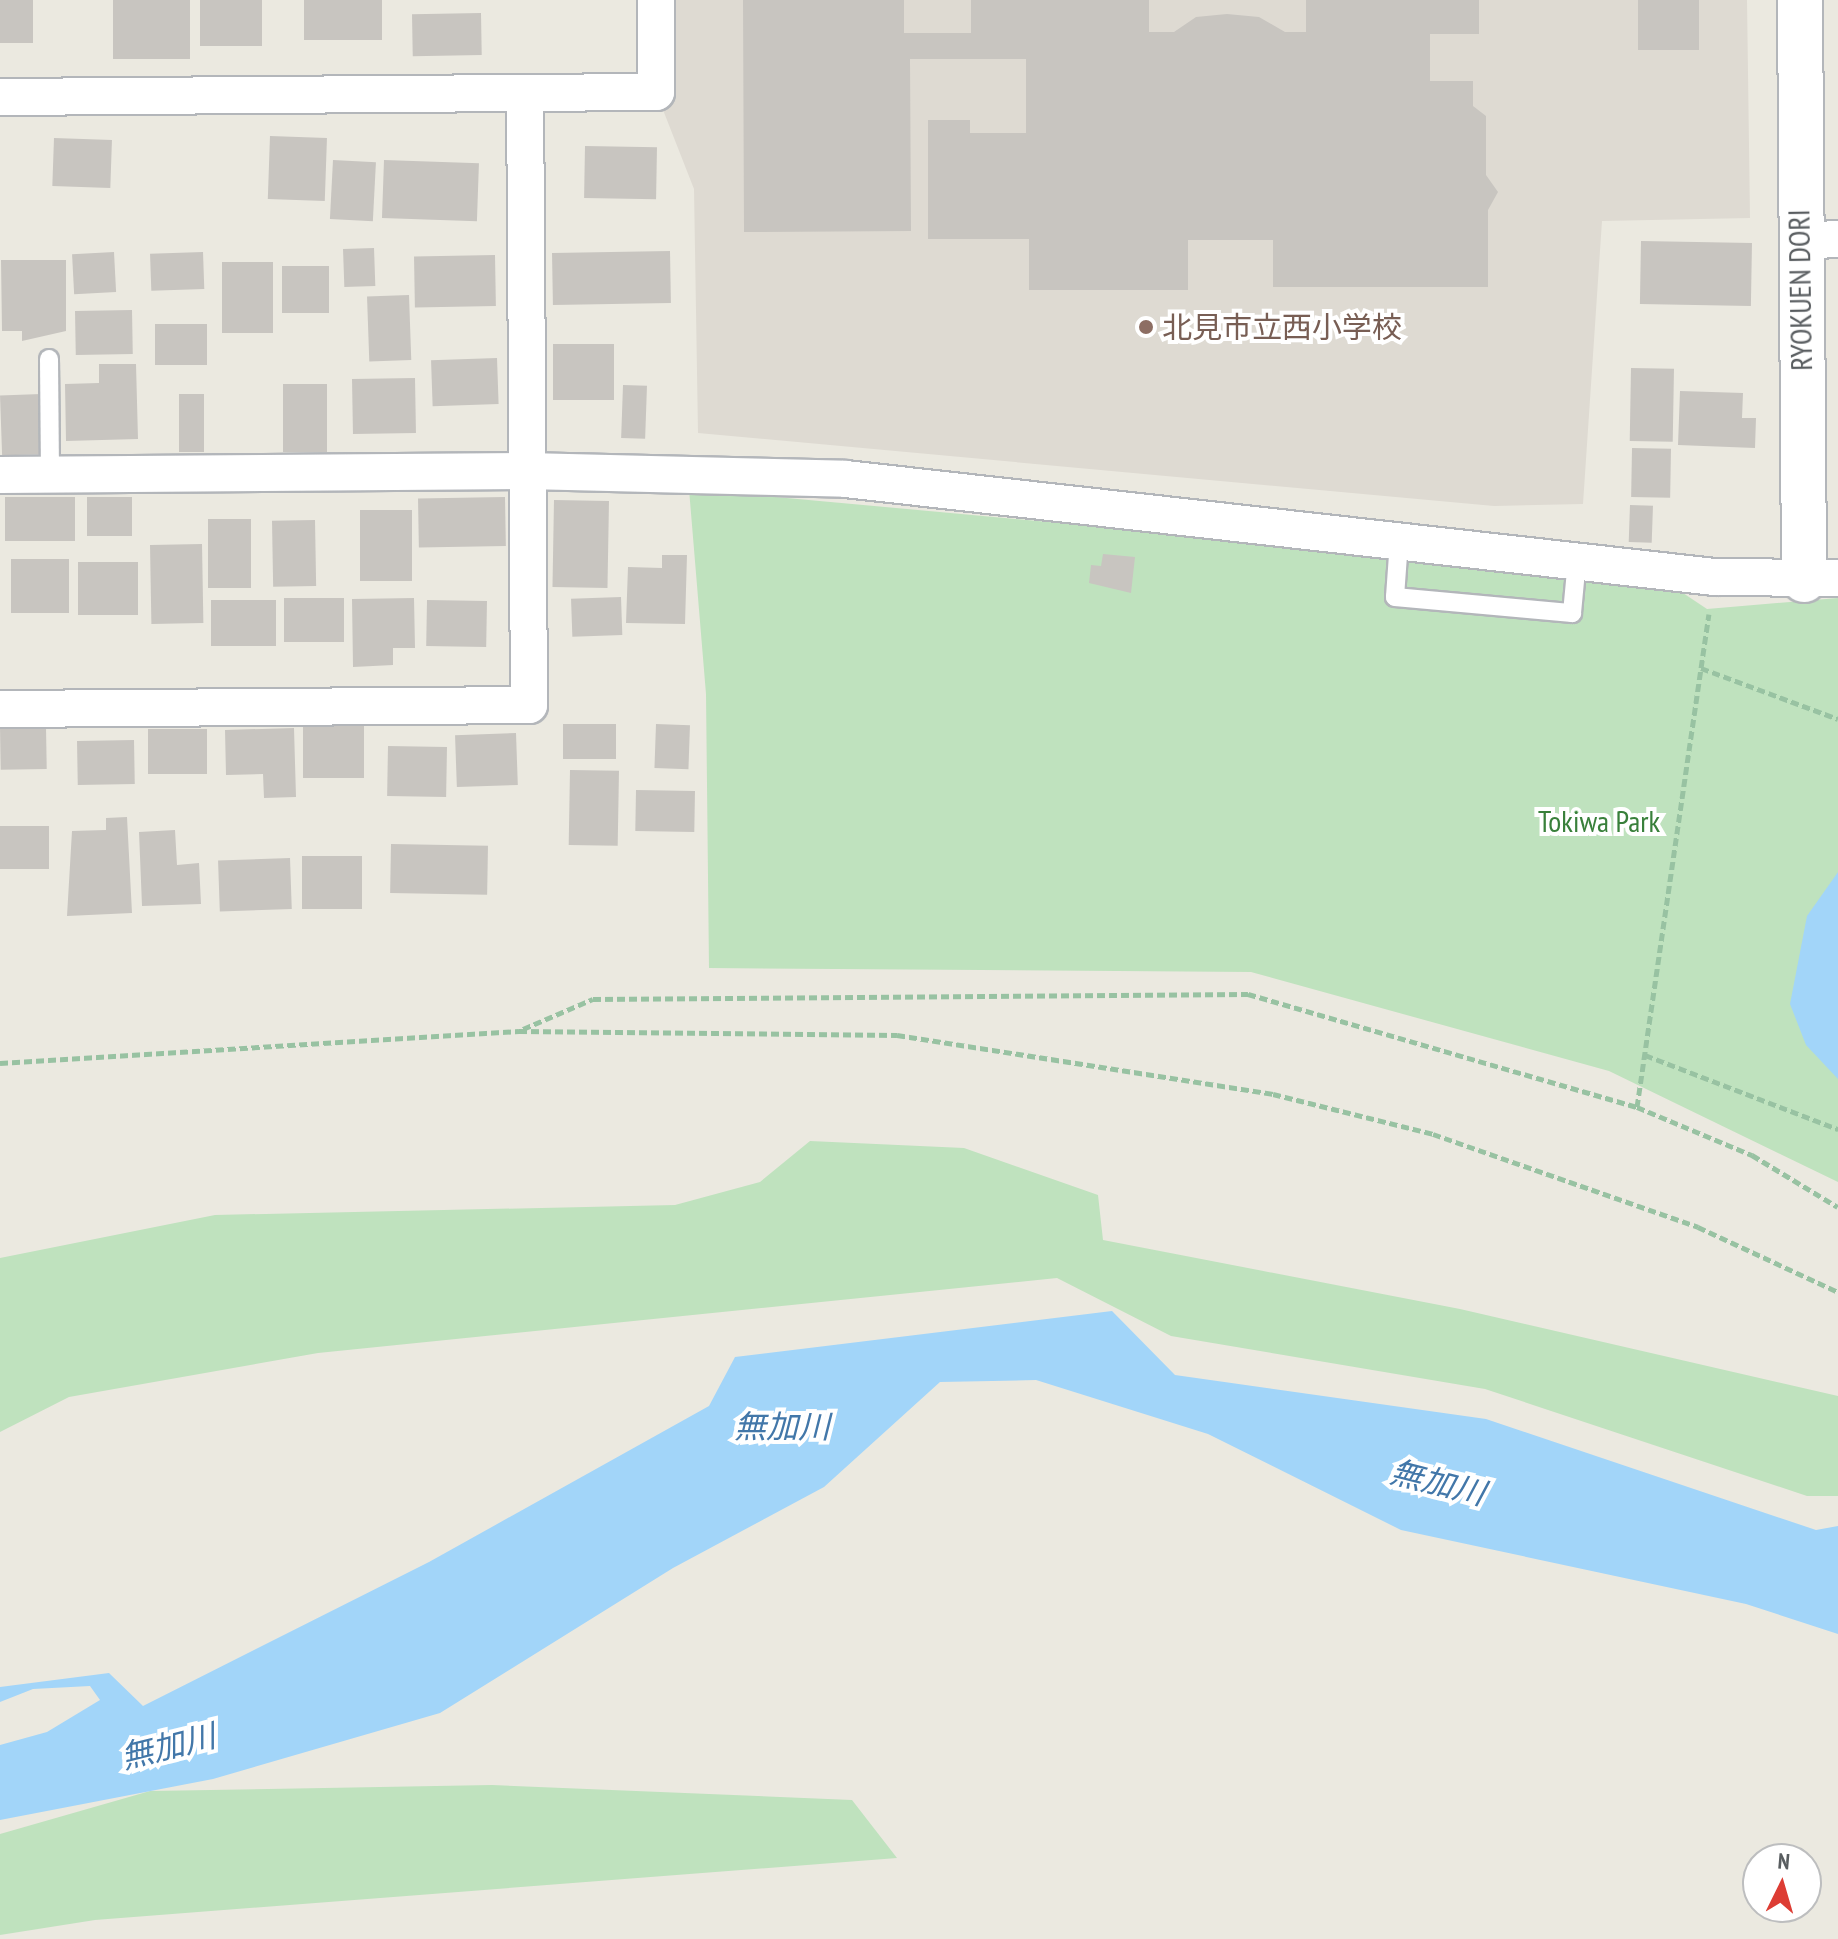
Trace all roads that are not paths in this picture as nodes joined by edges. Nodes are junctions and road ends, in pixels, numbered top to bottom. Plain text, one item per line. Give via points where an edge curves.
1 (656, 0) edge
2 (1800, 0) edge
3 (525, 93) junction
4 (0, 97) edge
5 (1818, 239) edge
6 (49, 359) dead end
7 (527, 471) junction
8 (0, 475) edge
9 (50, 475) junction
10 (1399, 541) junction
11 (1577, 560) junction
12 (1821, 579) edge
13 (0, 709) edge

1 - 3 street via 656,92
2 - 5 street, RYOKUEN DORI
3 - 4 street
3 - 7 street
5 - 12 street, RYOKUEN DORI
6 - 9 lane
7 - 9 street
7 - 10 street via 846,479
7 - 13 street via 529,705
8 - 9 street
10 - 11 street
10 - 11 lane via 1395,597 1572,613
11 - 12 street via 1714,577

